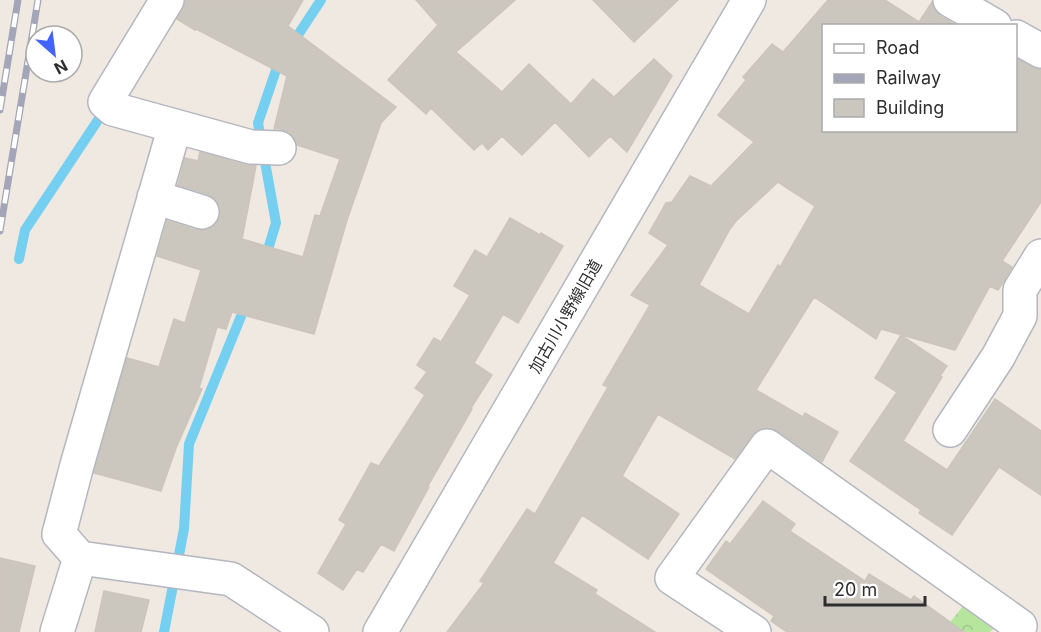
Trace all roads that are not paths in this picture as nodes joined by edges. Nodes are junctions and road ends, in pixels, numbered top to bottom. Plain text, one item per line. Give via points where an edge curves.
1 (167, 0) edge
2 (749, 0) edge
3 (950, 0) edge
4 (992, 24) edge
5 (1017, 38) edge
6 (1041, 51) edge
7 (175, 126) junction
8 (279, 148) dead end
9 (154, 197) junction
10 (202, 212) dead end
11 (1041, 256) edge
12 (950, 430) dead end
13 (80, 558) junction
14 (1029, 622) edge
15 (57, 632) edge
16 (312, 632) edge
17 (380, 632) edge
18 (754, 632) edge

1 - 7 street via 105,102 113,110
2 - 17 street, 加古川小野線旧道
3 - 4 street
5 - 6 street
7 - 8 street via 251,147
7 - 9 street
9 - 10 street
9 - 13 street via 59,534
11 - 12 street via 1020,290 1020,316
13 - 15 street
13 - 16 street via 231,579
14 - 18 street via 767,446 672,578

